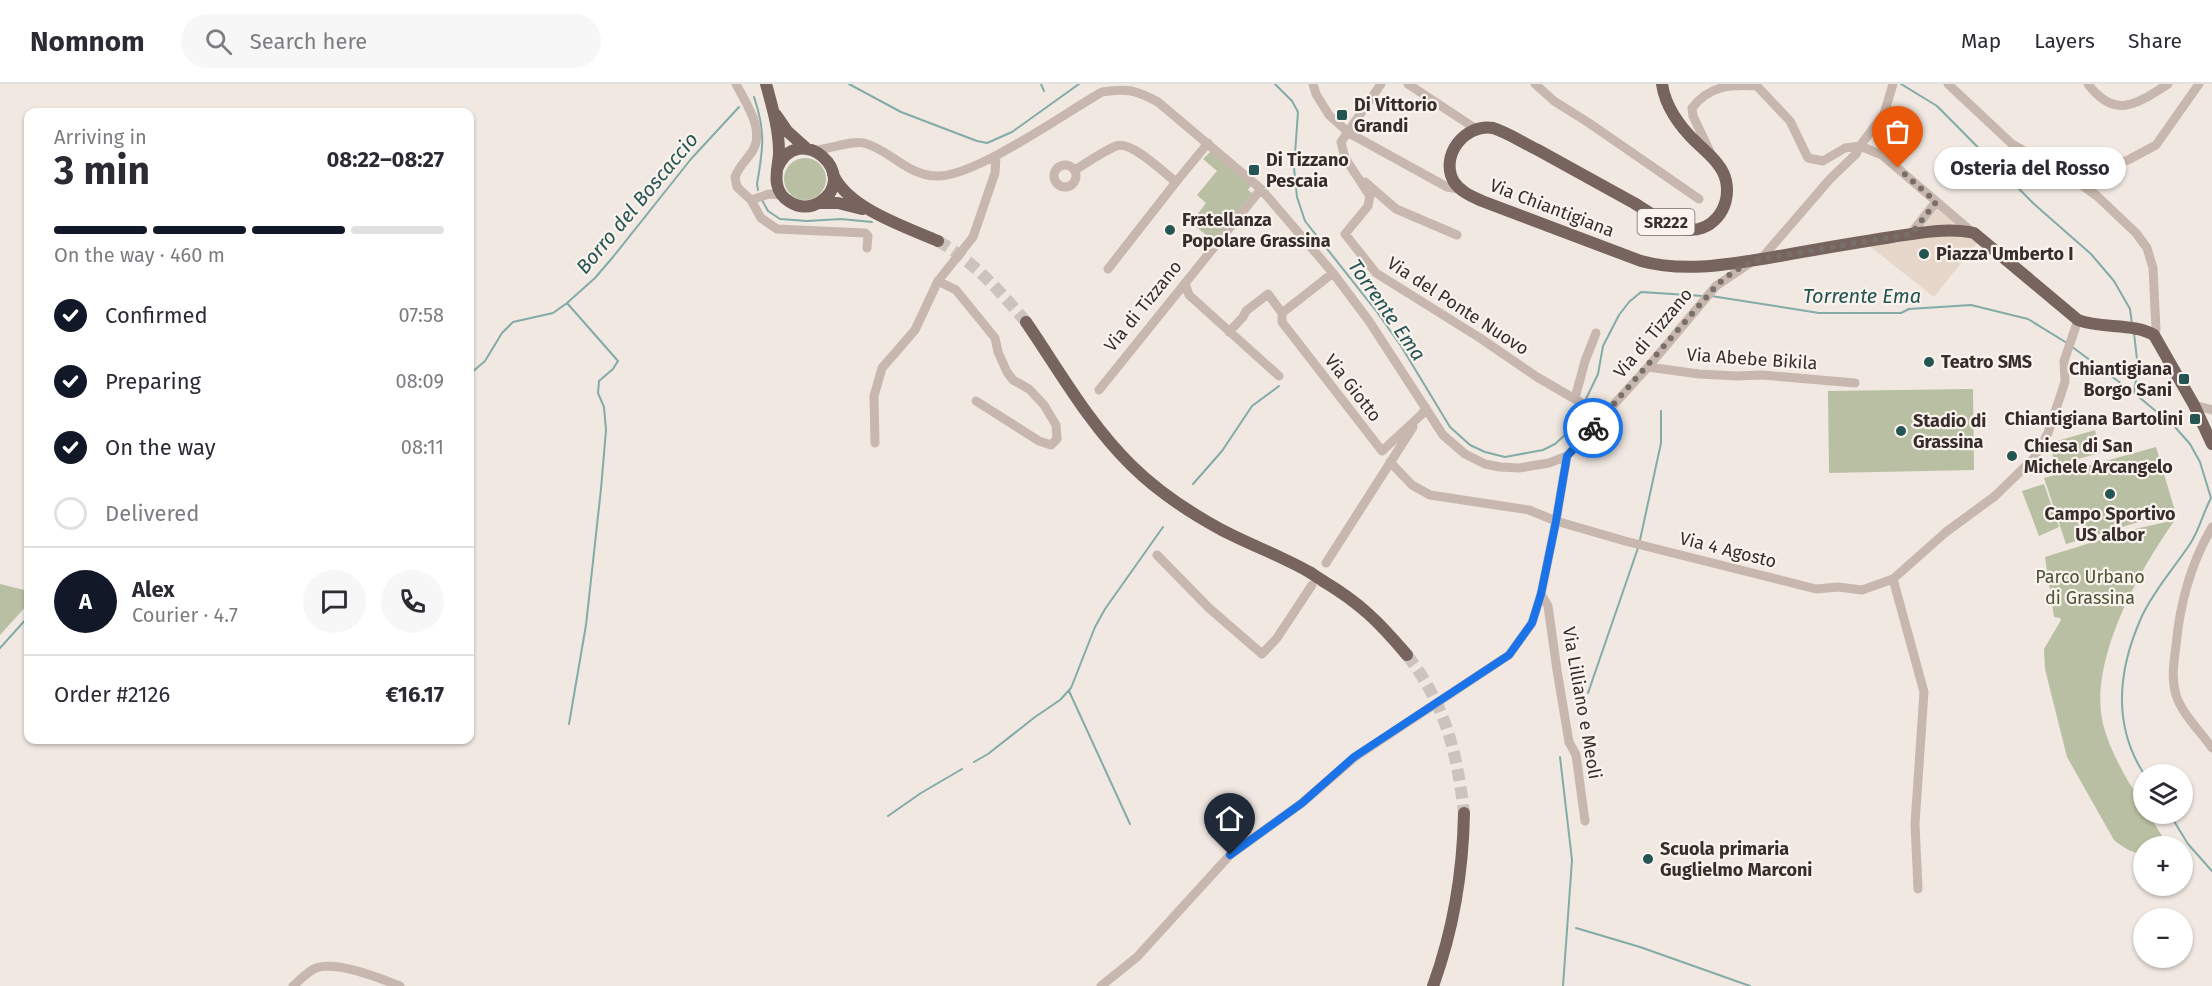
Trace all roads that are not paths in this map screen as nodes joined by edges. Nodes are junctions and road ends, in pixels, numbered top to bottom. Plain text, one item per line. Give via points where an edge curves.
1 (736, 84) edge
2 (766, 84) edge
3 (1313, 84) edge
4 (1381, 84) edge
5 (1408, 84) edge
6 (1535, 84) edge
7 (1662, 84) edge
8 (2088, 84) edge
9 (2168, 84) edge
10 (2199, 84) edge
11 (1756, 85) edge
12 (1950, 85) edge
13 (1890, 86) edge
14 (771, 103) junction
15 (1476, 129) junction
16 (1349, 133) junction
17 (1208, 143) junction
18 (853, 144) junction
19 (1860, 146) junction
20 (810, 150) junction
21 (996, 156) junction
22 (1712, 158) junction
23 (1075, 170) dead end
24 (833, 172) junction
25 (1355, 173) junction
26 (777, 175) junction
27 (2072, 178) junction
28 (1176, 182) junction
29 (1262, 189) junction
30 (1460, 189) junction
31 (763, 195) junction
32 (782, 195) junction
33 (1699, 199) dead end
34 (751, 200) junction
35 (1936, 202) junction
36 (818, 203) junction
37 (875, 212) junction
38 (1974, 233) junction
39 (1911, 234) junction
40 (1458, 235) dead end
41 (938, 241) tunnel mouth
42 (867, 249) dead end
43 (1758, 260) junction
44 (1108, 269) dead end
45 (1333, 273) junction
46 (938, 280) junction
47 (1185, 284) junction
48 (1177, 293) junction
49 (1189, 295) junction
50 (1282, 314) junction
51 (1026, 322) tunnel mouth
52 (2076, 326) junction
53 (1229, 332) junction
54 (1596, 333) dead end
55 (2149, 333) junction
56 (1648, 367) junction
57 (1279, 376) dead end
58 (1855, 382) dead end
59 (1099, 390) dead end
60 (1577, 399) junction
61 (976, 401) dead end
62 (2194, 405) junction
63 (2212, 410) edge
64 (1423, 411) junction
65 (1606, 414) junction
66 (875, 443) dead end
67 (2212, 444) edge
68 (1567, 456) junction
69 (1390, 462) junction
70 (1556, 521) junction
71 (2212, 527) edge
72 (1157, 555) dead end
73 (1326, 563) dead end
74 (1893, 579) junction
75 (1315, 580) junction
76 (1541, 594) junction
77 (1407, 655) tunnel mouth
78 (2212, 748) edge
79 (1464, 813) tunnel mouth
80 (1585, 821) dead end
81 (1918, 889) dead end
82 (294, 986) edge
83 (400, 986) edge
84 (1101, 986) edge
85 (1433, 986) edge

1 - 34 street via 757,135 752,152 735,177 737,187
2 - 14 main road
3 - 16 street via 1329,115
4 - 16 street
5 - 15 street
6 - 33 street via 1554,101
7 - 22 main road, Via Chiantigiana / SR222 via 1676,119
8 - 9 street via 2103,100 2119,106 2148,97
10 - 27 street via 2156,145 2127,160
11 - 19 street via 1790,121 1808,158 1823,161 1845,148
11 - 22 street via 1717,88 1692,108
12 - 27 street via 2012,144
13 - 19 street, Via di Tizzano via 1884,114
14 - 20 main road via 787,131
14 - 26 main road via 778,136
15 - 22 main road, Via Chiantigiana / SR222 via 1489,127 1505,133 1684,229 1709,225 1725,206 1727,182
15 - 30 main road via 1462,137 1452,152 1452,176
16 - 25 street, Via del Ponte Nuovo via 1341,142
16 - 30 street via 1447,187
17 - 21 street via 1158,102 1121,89 1102,92
17 - 28 street
17 - 29 street
18 - 20 street
18 - 21 street via 867,144 920,174 938,176
18 - 24 street via 836,155
19 - 35 street via 1882,155
19 - 43 street, Via di Tizzano
20 - 24 main road via 823,155
20 - 26 main road via 791,153
21 - 46 street via 973,237
23 - 28 street via 1118,145 1128,146
24 - 36 main road via 830,192
24 - 37 main road via 849,196
25 - 40 street via 1396,209
25 - 60 street, Via del Ponte Nuovo via 1370,201 1345,234 1376,273
26 - 31 street via 773,187
26 - 32 main road
27 - 55 street via 2119,216 2146,248 2153,268 2156,329
28 - 44 street
29 - 45 street
29 - 47 street, Via di Tizzano
30 - 43 main road, Via Chiantigiana / SR222 via 1482,201 1652,264 1701,267
31 - 32 street
31 - 34 street
32 - 36 main road via 800,206
34 - 42 street via 761,218 777,229 865,233
35 - 38 street
35 - 39 street
36 - 37 main road via 838,203
37 - 41 main road
38 - 39 main road, Via Chiantigiana / SR222
38 - 52 main road
39 - 43 main road, Via Chiantigiana / SR222
43 - 56 street, Via di Tizzano via 1716,286
45 - 50 street
45 - 64 street via 1369,321
46 - 61 street via 956,290 995,338 1007,372 1044,405 1056,425 1057,439 1052,445 1039,441
46 - 66 street via 915,330 882,368 874,396
47 - 48 street, Via di Tizzano
47 - 49 street
48 - 49 street
48 - 59 street, Via di Tizzano
49 - 53 street
50 - 53 street, Via Giotto via 1268,294 1246,311
50 - 64 street, Via Giotto via 1282,322 1382,451
51 - 75 main road via 1089,414 1130,465 1221,529
52 - 55 main road
52 - 74 street via 2064,361 2065,382 2048,433 2034,458 1995,496 1937,539
53 - 57 street
54 - 60 street
55 - 62 main road
56 - 58 street, Via Abebe Bikila via 1699,374
56 - 65 street, Via di Tizzano
60 - 65 street, Via del Ponte Nuovo
62 - 63 street
62 - 67 main road
64 - 68 street via 1443,435 1485,464 1519,468
64 - 69 street
65 - 68 street, Via di Tizzano
68 - 70 street
69 - 70 street, Via 4 Agosto via 1412,485 1430,495 1529,510
69 - 73 street
70 - 74 street, Via 4 Agosto via 1816,589 1838,586 1862,590
70 - 76 street
71 - 78 street via 2187,586 2178,619 2172,673 2177,698
72 - 75 street via 1262,654
74 - 81 street via 1924,692 1915,824
75 - 77 main road via 1352,599 1382,625
76 - 80 street, Via Lilliano e Meoli via 1548,606
76 - 84 street via 1532,623 1509,655 1354,757 1302,803 1230,855 1137,957
79 - 85 main road via 1464,845 1456,893 1443,959
82 - 83 street via 313,969 327,966

